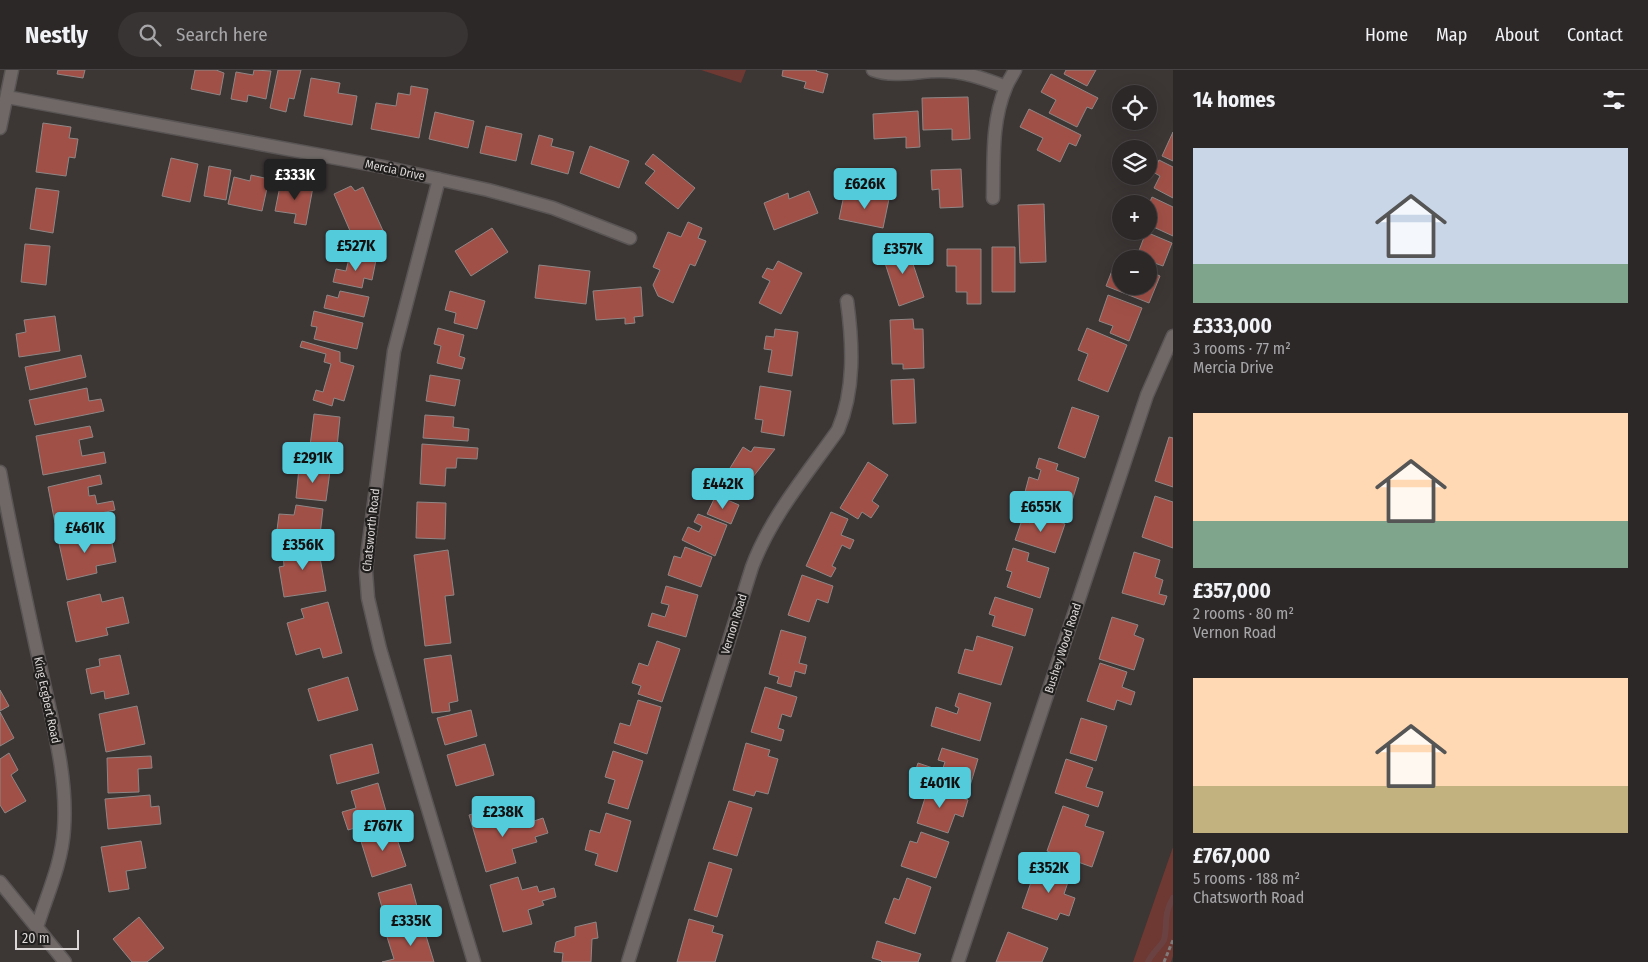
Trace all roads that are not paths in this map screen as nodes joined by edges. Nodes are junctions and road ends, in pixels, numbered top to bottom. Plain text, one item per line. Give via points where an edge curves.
1 (12, 70) edge
2 (873, 70) edge
3 (1015, 70) edge
4 (1006, 87) junction
5 (6, 97) junction
6 (0, 128) edge
7 (439, 179) junction
8 (993, 198) dead end
9 (630, 238) dead end
10 (847, 301) dead end
11 (1173, 336) edge
12 (0, 472) edge
13 (0, 882) edge
14 (37, 927) junction
15 (65, 962) edge
16 (474, 962) edge
17 (628, 962) edge
18 (958, 962) edge

1 - 5 street
2 - 4 street via 897,74 960,72
3 - 4 street
4 - 8 street via 995,133
5 - 6 street
5 - 7 street, Mercia Drive
7 - 9 street, Mercia Drive via 553,208
7 - 16 street, Chatsworth Road via 394,351 366,572 368,598 380,648
10 - 17 street, Vernon Road via 851,363 843,420 770,526 757,554
11 - 18 street, Bushey Wood Road via 1147,395
12 - 14 street, King Ecgbert Road via 60,758 64,795 61,854
13 - 14 street
14 - 15 street

